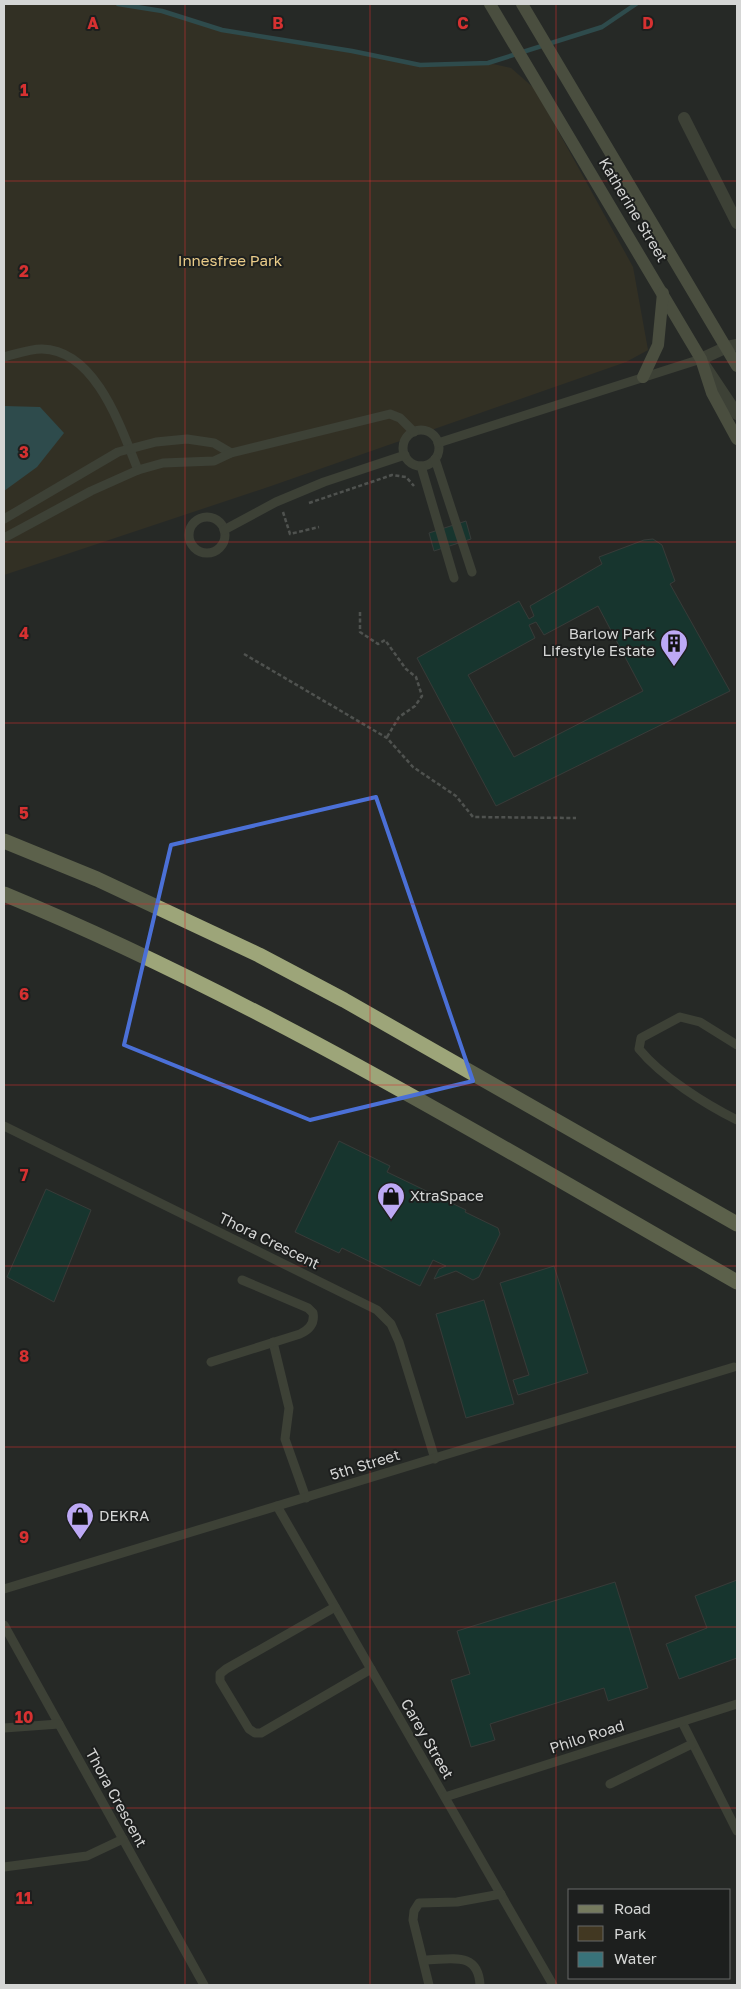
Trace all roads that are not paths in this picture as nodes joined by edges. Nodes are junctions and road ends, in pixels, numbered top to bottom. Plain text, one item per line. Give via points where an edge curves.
1 (490, 4) edge
2 (522, 4) edge
3 (684, 118) dead end
4 (737, 222) edge
5 (663, 293) junction
6 (732, 346) edge
7 (4, 357) edge
8 (700, 359) junction
9 (737, 366) edge
10 (643, 377) junction
11 (737, 414) edge
12 (414, 432) junction
13 (737, 439) edge
14 (438, 443) junction
15 (130, 449) junction
16 (231, 453) junction
17 (405, 455) junction
18 (436, 459) junction
19 (420, 466) junction
20 (138, 470) junction
21 (4, 519) edge
22 (224, 530) junction
23 (4, 538) edge
24 (472, 572) dead end
25 (454, 578) dead end
26 (4, 841) edge
27 (4, 894) edge
28 (737, 1045) edge
29 (737, 1120) edge
30 (4, 1126) edge
31 (737, 1224) edge
32 (242, 1280) dead end
33 (737, 1282) edge
34 (273, 1342) junction
35 (211, 1362) dead end
36 (734, 1367) dead end
37 (435, 1459) junction
38 (306, 1498) junction
39 (277, 1506) junction
40 (4, 1589) edge
41 (335, 1607) junction
42 (4, 1625) edge
43 (371, 1669) junction
44 (737, 1704) edge
45 (682, 1722) junction
46 (59, 1724) junction
47 (4, 1728) edge
48 (692, 1744) junction
49 (610, 1784) dead end
50 (445, 1797) junction
51 (737, 1831) edge
52 (123, 1839) junction
53 (4, 1867) edge
54 (501, 1894) junction
55 (424, 1960) junction
56 (204, 1985) edge
57 (430, 1985) edge
58 (480, 1985) edge
59 (553, 1985) edge

1 - 5 main road, Katherine Street
2 - 6 main road, Katherine Street via 560,71
3 - 4 street
5 - 8 main road, Katherine Street
5 - 10 main road via 658,345
6 - 8 street
6 - 9 main road, Katherine Street
7 - 15 lane via 42,349 62,353 76,361 100,389
8 - 10 lane
8 - 11 street
8 - 13 main road, Katherine Street via 712,393
10 - 14 lane
12 - 14 lane via 431,433
12 - 16 lane via 400,418 390,414
12 - 17 lane via 405,441
14 - 18 lane
15 - 16 lane via 187,439 214,443
15 - 20 lane
15 - 21 lane via 105,458
16 - 20 lane via 214,461 163,463
17 - 19 lane via 410,462
17 - 22 lane via 324,482 276,502
18 - 19 lane
18 - 24 lane
19 - 25 lane
20 - 23 lane via 91,491
22 - 22 lane via 224,541 212,552 201,552 192,545 191,528 200,519 211,518
26 - 31 highway via 97,879 259,955
27 - 33 highway via 149,957 292,1031
28 - 29 lane via 700,1022 680,1017 641,1038 640,1049 652,1064
30 - 37 lane, Thora Crescent via 376,1310 391,1324 399,1342
32 - 34 lane via 313,1313 313,1321 307,1331
34 - 35 lane
34 - 38 lane via 289,1408 285,1439
36 - 37 lane, 5th Street
37 - 38 lane, 5th Street
38 - 39 lane, 5th Street
39 - 40 lane, 5th Street
39 - 41 lane, Carey Street
41 - 43 lane, Carey Street
41 - 43 lane via 226,1669 220,1674 220,1681 249,1729 261,1733
42 - 46 lane, Thora Crescent
43 - 50 lane, Carey Street
44 - 45 lane, Philo Road
45 - 48 lane
45 - 50 lane, Philo Road
46 - 47 lane
46 - 52 lane, Thora Crescent
48 - 49 lane
48 - 51 lane
50 - 54 lane, Carey Street
52 - 53 lane via 87,1856
52 - 56 lane, Thora Crescent
54 - 55 lane via 457,1902 419,1903 413,1920
54 - 59 lane, Carey Street
55 - 57 lane
55 - 58 lane via 466,1958 480,1977

